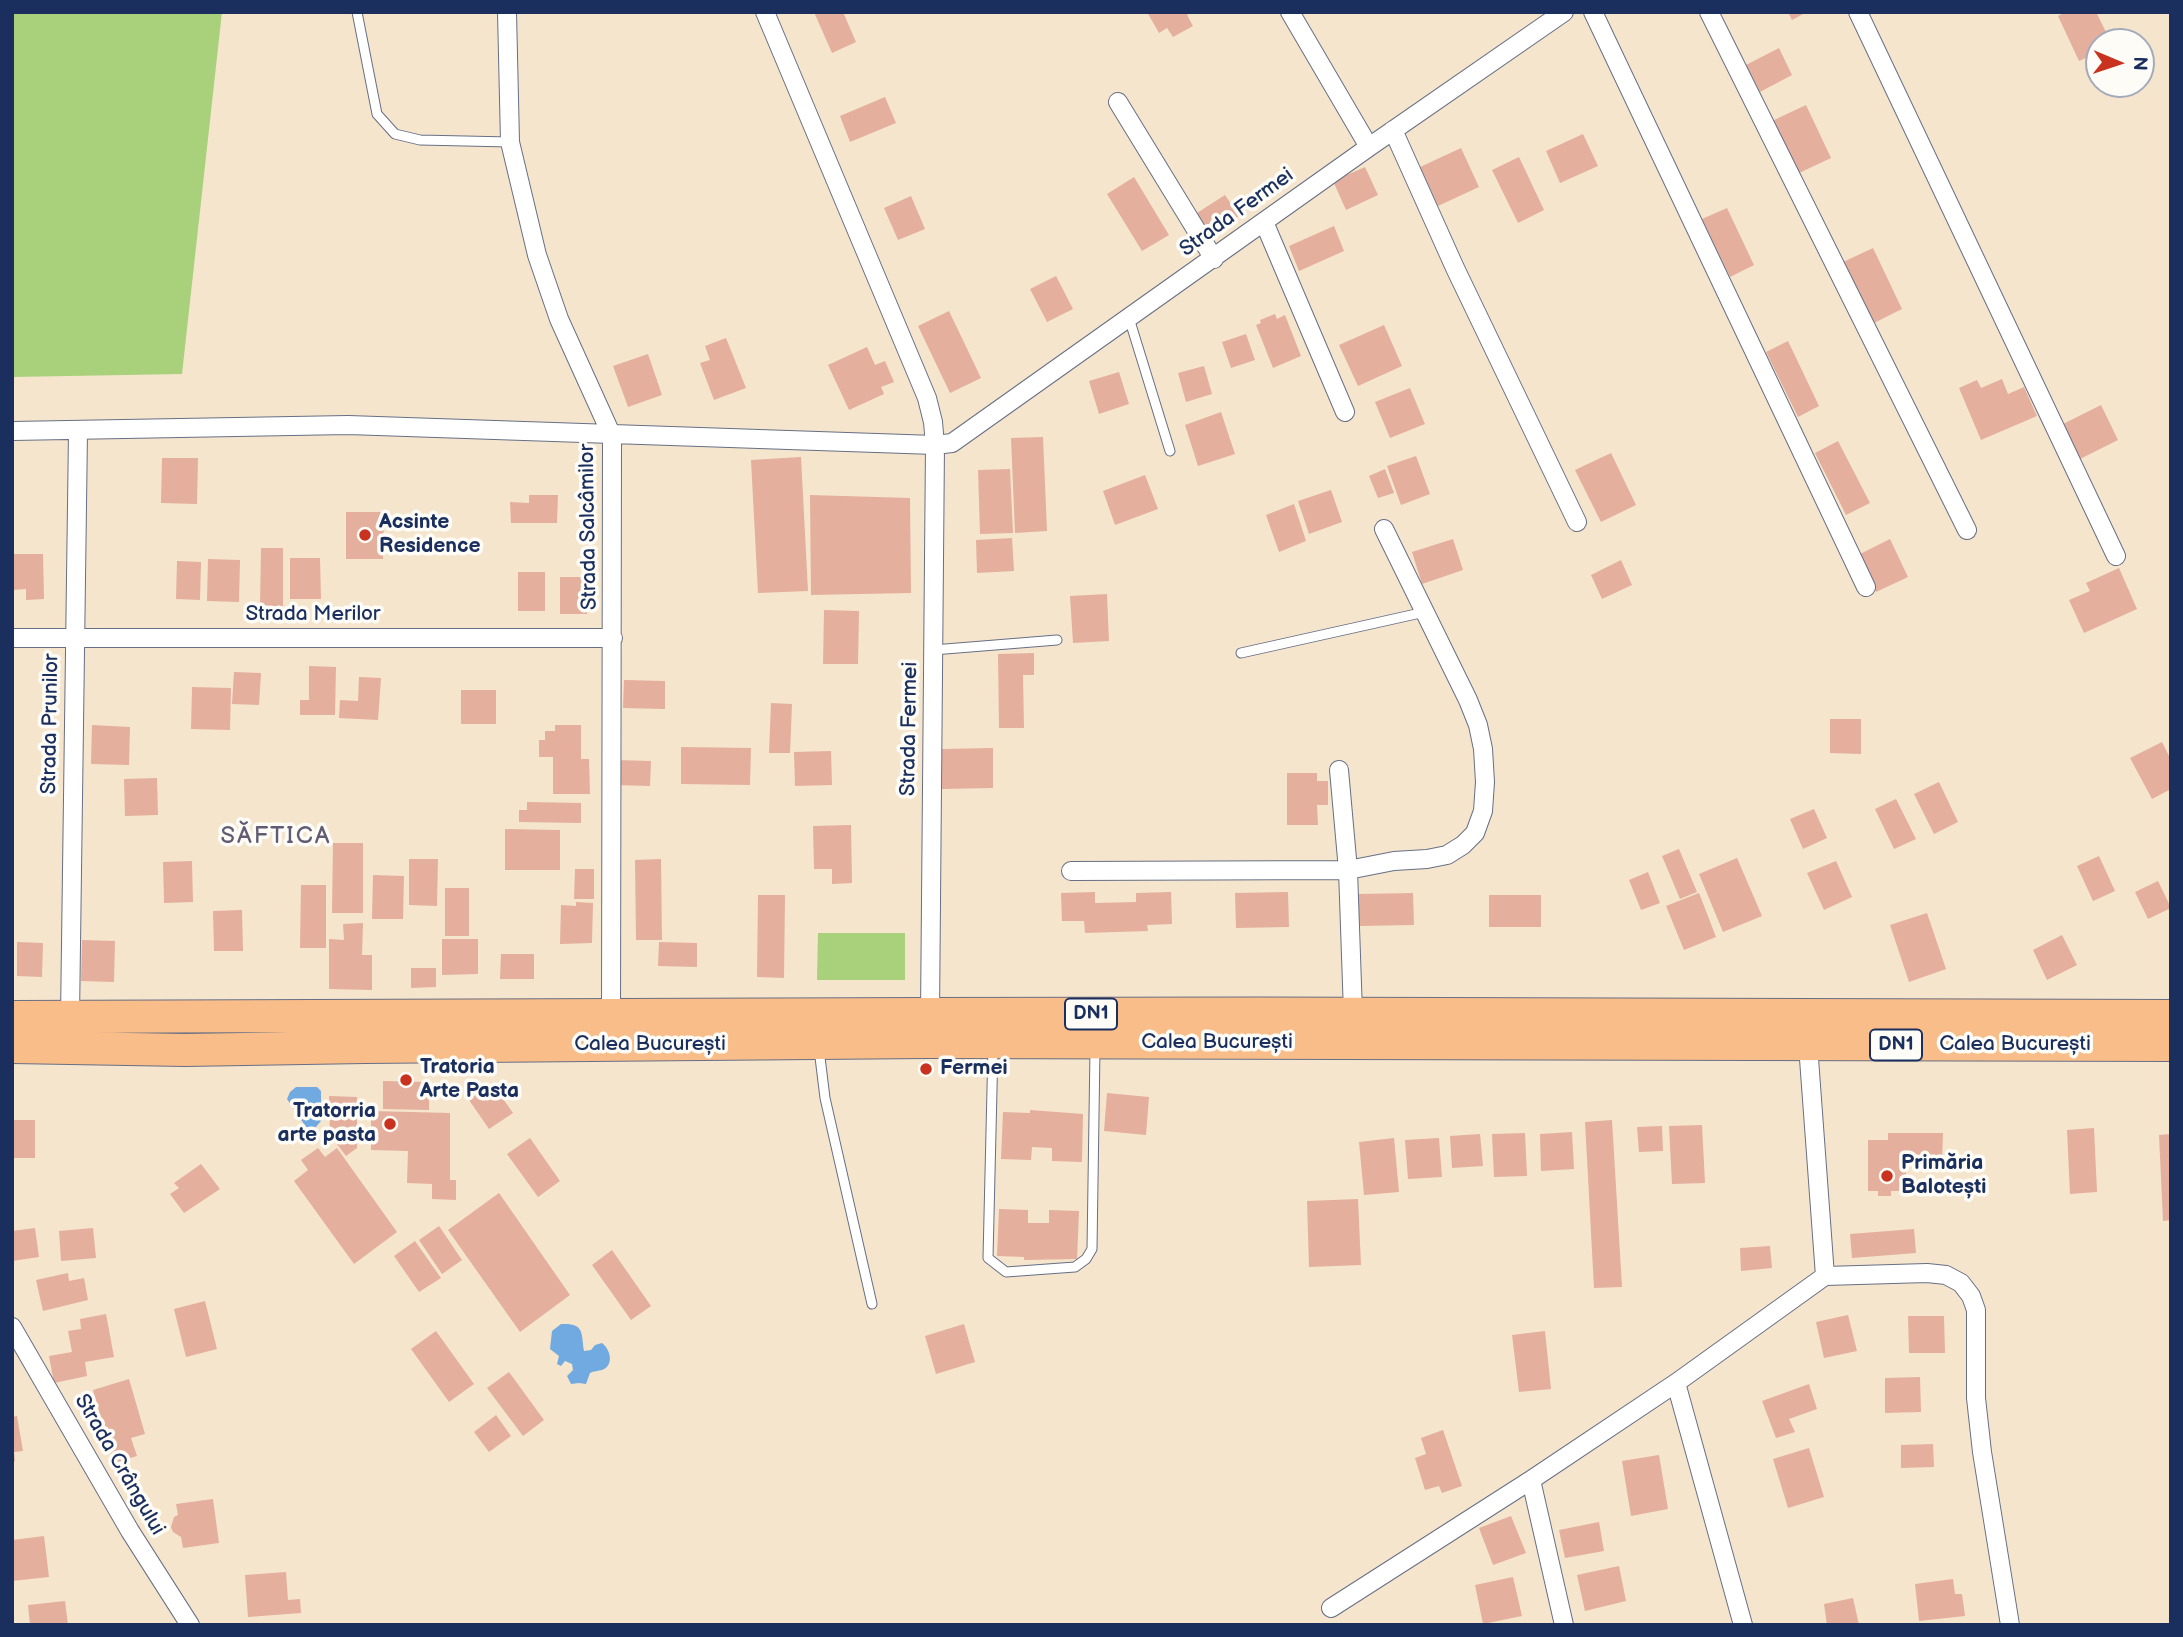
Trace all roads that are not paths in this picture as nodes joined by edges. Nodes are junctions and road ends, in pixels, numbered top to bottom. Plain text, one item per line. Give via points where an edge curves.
1 (357, 12) edge
2 (507, 12) edge
3 (765, 12) edge
4 (1290, 12) edge
5 (1564, 12) edge
6 (1593, 12) edge
7 (1709, 12) edge
8 (1858, 12) edge
9 (1118, 102) dead end
10 (1393, 130) junction
11 (510, 142) junction
12 (1369, 147) junction
13 (1264, 222) junction
14 (1214, 258) junction
15 (1129, 318) junction
16 (1345, 412) dead end
17 (12, 431) edge
18 (78, 432) junction
19 (612, 436) junction
20 (935, 446) junction
21 (1170, 451) dead end
22 (1577, 522) dead end
23 (1384, 529) dead end
24 (1967, 530) dead end
25 (2116, 556) dead end
26 (1866, 587) dead end
27 (1425, 612) junction
28 (75, 637) junction
29 (12, 638) edge
30 (613, 638) junction
31 (1057, 639) dead end
32 (933, 650) junction
33 (1241, 653) dead end
34 (1339, 770) dead end
35 (1348, 870) junction
36 (1071, 871) dead end
37 (1353, 1013) junction
38 (930, 1014) junction
39 (12, 1017) edge
40 (70, 1017) junction
41 (611, 1017) junction
42 (2170, 1023) edge
43 (993, 1043) junction
44 (818, 1044) junction
45 (1095, 1044) junction
46 (1808, 1045) junction
47 (12, 1047) edge
48 (1825, 1276) junction
49 (872, 1304) dead end
50 (12, 1328) edge
51 (1676, 1383) junction
52 (1531, 1480) junction
53 (1331, 1608) dead end
54 (190, 1625) edge
55 (1564, 1625) edge
56 (1742, 1625) edge
57 (2010, 1625) edge

1 - 11 lane via 377,114 396,134 420,140
2 - 11 street, Strada Salcâmilor
3 - 20 street, Strada Fermei via 927,398
4 - 12 street
5 - 10 street, Strada Fermei
6 - 26 street
7 - 24 street
8 - 25 street
9 - 14 street
10 - 12 street, Strada Fermei
10 - 22 street
11 - 19 street, Strada Salcâmilor via 546,286
12 - 13 street, Strada Fermei
13 - 14 street, Strada Fermei
13 - 16 street
14 - 15 street, Strada Fermei
15 - 20 street, Strada Fermei via 952,443
15 - 21 lane
17 - 18 street
18 - 19 street via 348,425
18 - 28 street, Strada Prunilor
19 - 20 street
19 - 30 street, Strada Salcâmilor
20 - 32 street, Strada Fermei
23 - 27 street
27 - 33 lane
27 - 35 street via 1478,725 1485,782 1483,811 1475,832 1447,855
28 - 29 street, Strada Merilor
28 - 30 street, Strada Merilor
28 - 40 street, Strada Prunilor
30 - 41 street, Strada Salcâmilor
31 - 32 lane
32 - 38 street, Strada Fermei
34 - 35 street
35 - 36 street
35 - 37 street
37 - 38 highway, Calea București / DN1
37 - 42 highway, Calea București / DN1
38 - 41 highway, Calea București / DN1
39 - 40 highway, Calea București / DN1
40 - 41 highway, Calea București / DN1
42 - 46 highway, Calea București / DN1
43 - 44 highway, Calea București / DN1
43 - 45 highway, Calea București / DN1
43 - 45 lane via 988,1258 1006,1272 1075,1267 1092,1249
44 - 47 highway, Calea București / DN1 via 185,1050
44 - 49 lane via 825,1098
45 - 46 highway, Calea București / DN1
46 - 48 street
48 - 51 street
48 - 57 street via 1946,1275 1961,1283 1971,1296 1976,1310 1976,1398 1982,1452
50 - 54 street, Strada Crângului
51 - 52 street
51 - 56 street
52 - 53 street
52 - 55 street

